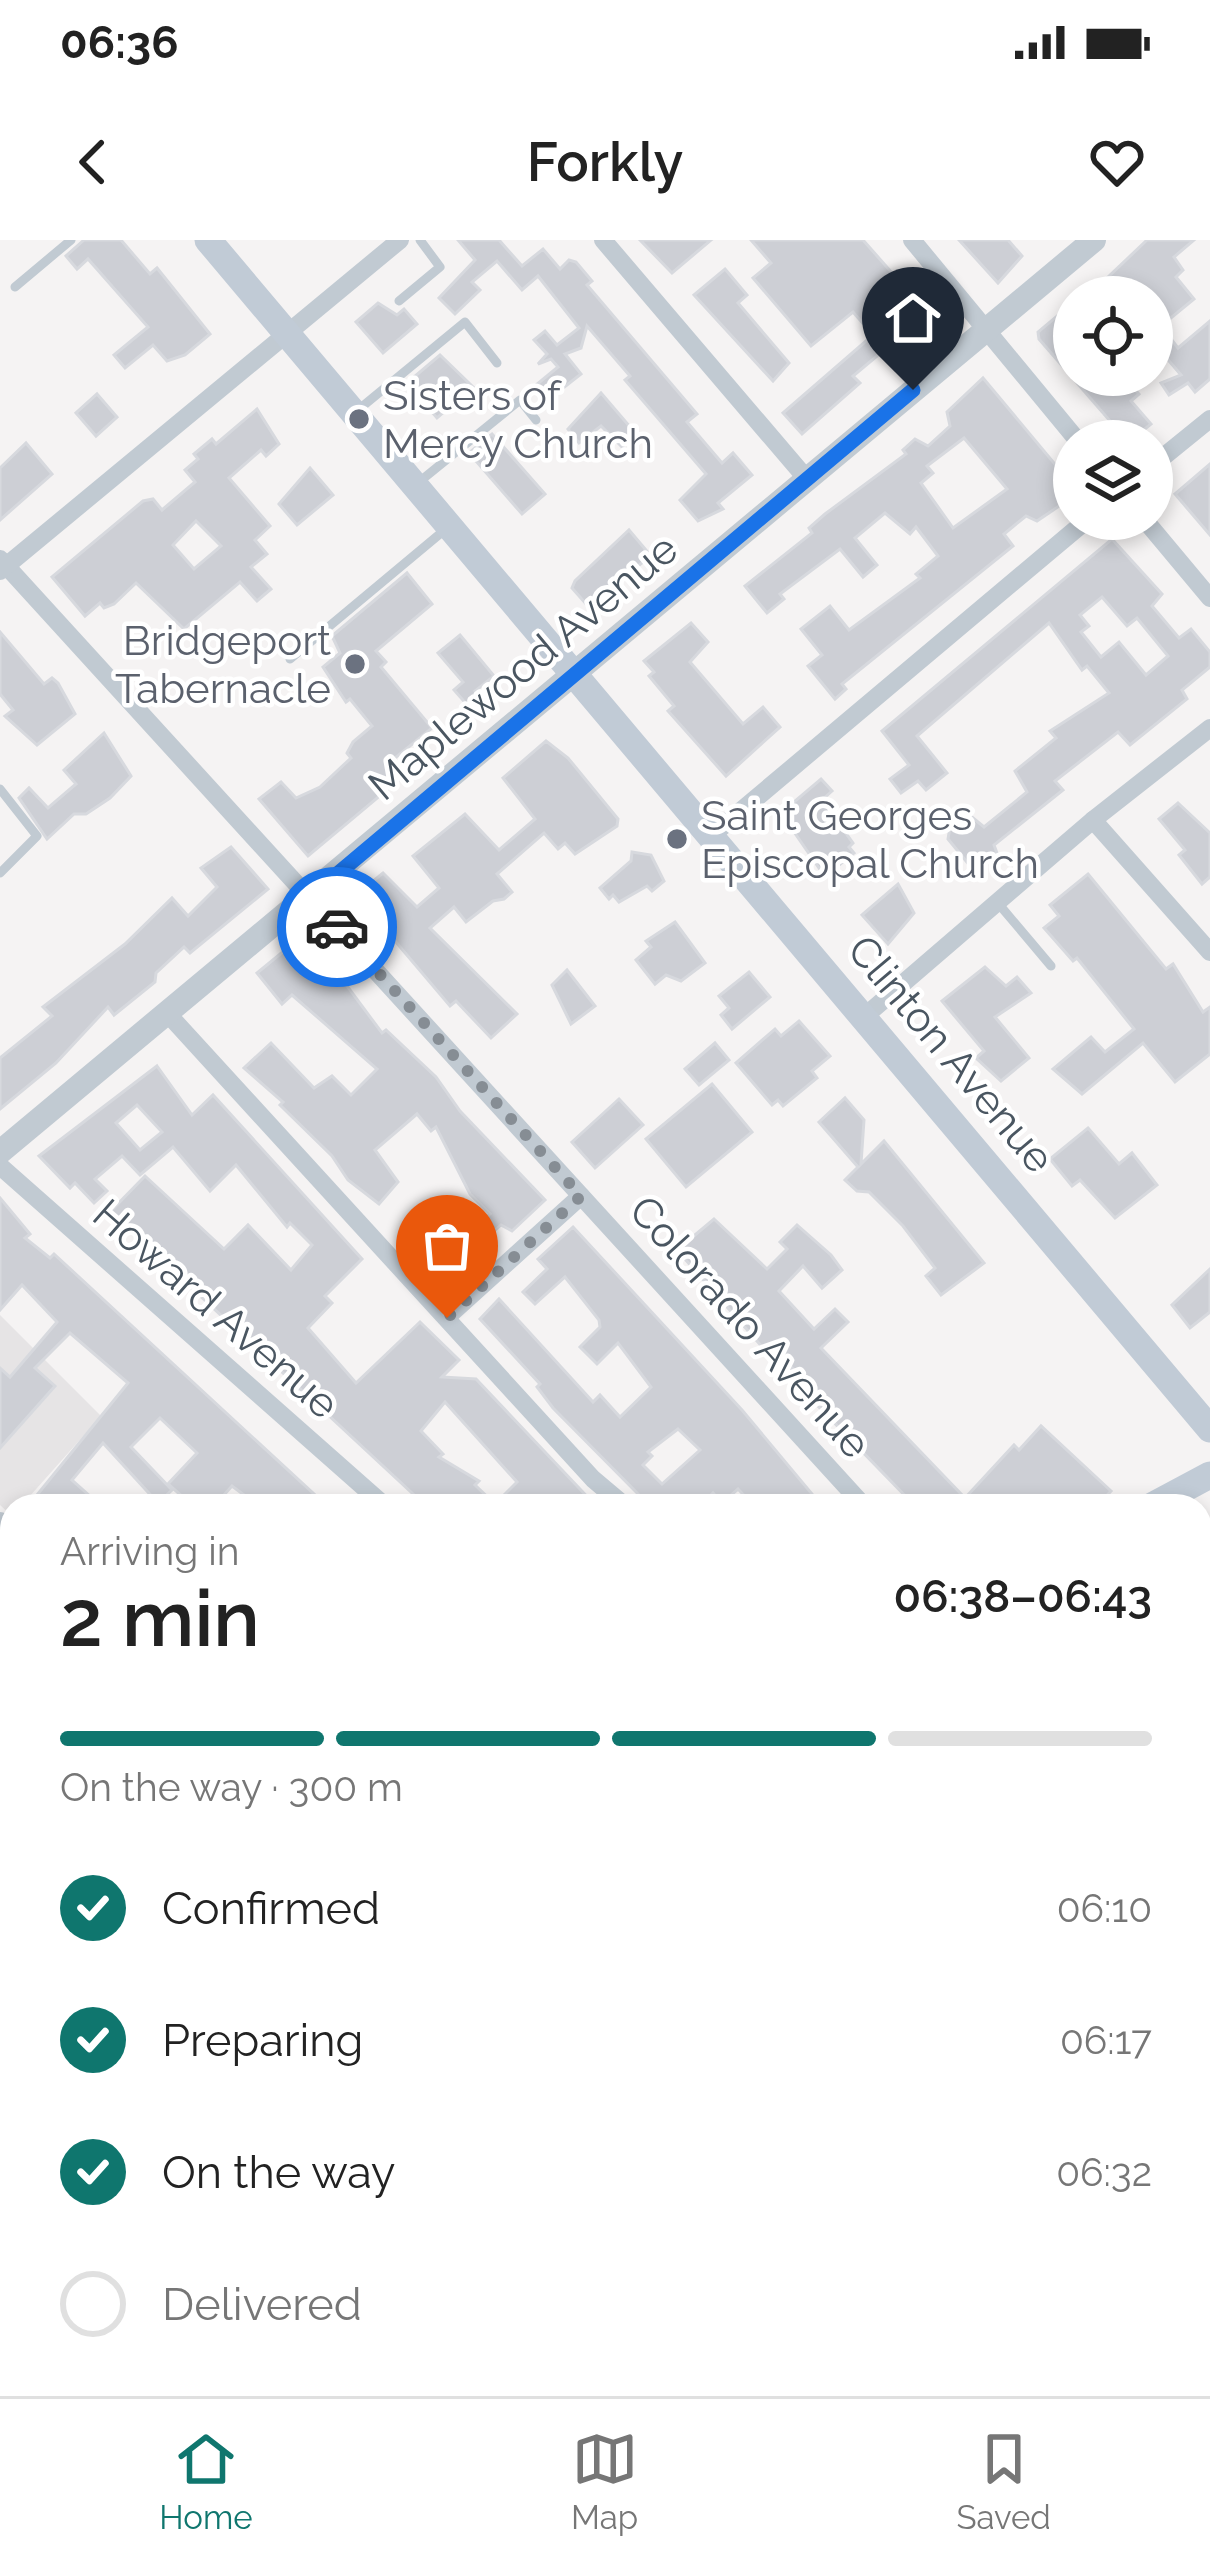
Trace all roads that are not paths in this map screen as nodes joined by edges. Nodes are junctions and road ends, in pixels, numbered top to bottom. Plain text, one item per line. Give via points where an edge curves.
1 (71, 240) edge
2 (208, 240) edge
3 (400, 240) edge
4 (419, 240) edge
5 (603, 240) edge
6 (912, 240) edge
7 (1094, 240) edge
8 (15, 286) dead end
9 (399, 301) dead end
10 (984, 332) junction
11 (287, 334) junction
12 (497, 363) dead end
13 (354, 413) junction
14 (1210, 419) edge
15 (536, 420) dead end
16 (1060, 420) edge
17 (1173, 449) edge
18 (806, 478) junction
19 (415, 485) junction
20 (449, 526) junction
21 (1063, 540) edge
22 (1162, 540) edge
23 (2, 565) edge
24 (1210, 598) edge
25 (290, 659) dead end
26 (576, 676) junction
27 (1210, 728) edge
28 (0, 789) edge
29 (1093, 820) junction
30 (712, 836) junction
31 (0, 873) edge
32 (310, 897) junction
33 (997, 902) junction
34 (1210, 952) edge
35 (1051, 966) dead end
36 (167, 1013) junction
37 (865, 1016) junction
38 (0, 1152) edge
39 (0, 1166) edge
40 (581, 1196) junction
41 (447, 1318) junction
42 (1210, 1429) edge
43 (371, 1494) edge
44 (611, 1494) edge
45 (853, 1494) edge

1 - 8 lane
2 - 11 main road, Clinton Avenue
3 - 11 street
4 - 9 lane via 440,267
5 - 18 street
6 - 10 street
7 - 10 street, Maplewood Avenue
10 - 16 street
10 - 18 street, Maplewood Avenue
11 - 13 main road, Clinton Avenue
11 - 23 street
12 - 13 lane via 464,322
13 - 19 main road, Clinton Avenue
14 - 17 street
15 - 19 lane via 520,400
18 - 26 street, Maplewood Avenue
19 - 20 main road, Clinton Avenue
20 - 25 lane
20 - 26 main road, Clinton Avenue
21 - 30 street
22 - 24 street
23 - 32 street, Colorado Avenue
26 - 30 main road, Clinton Avenue
26 - 32 street, Maplewood Avenue
27 - 29 street
28 - 31 lane via 37,842
29 - 33 street
29 - 34 street
30 - 37 main road, Clinton Avenue
32 - 36 street, Maplewood Avenue
32 - 40 street, Colorado Avenue
33 - 35 lane
33 - 37 street
36 - 38 street, Maplewood Avenue
36 - 41 street
37 - 42 main road, Clinton Avenue
39 - 43 street, Howard Avenue
40 - 41 street
40 - 45 street, Colorado Avenue
41 - 44 street

